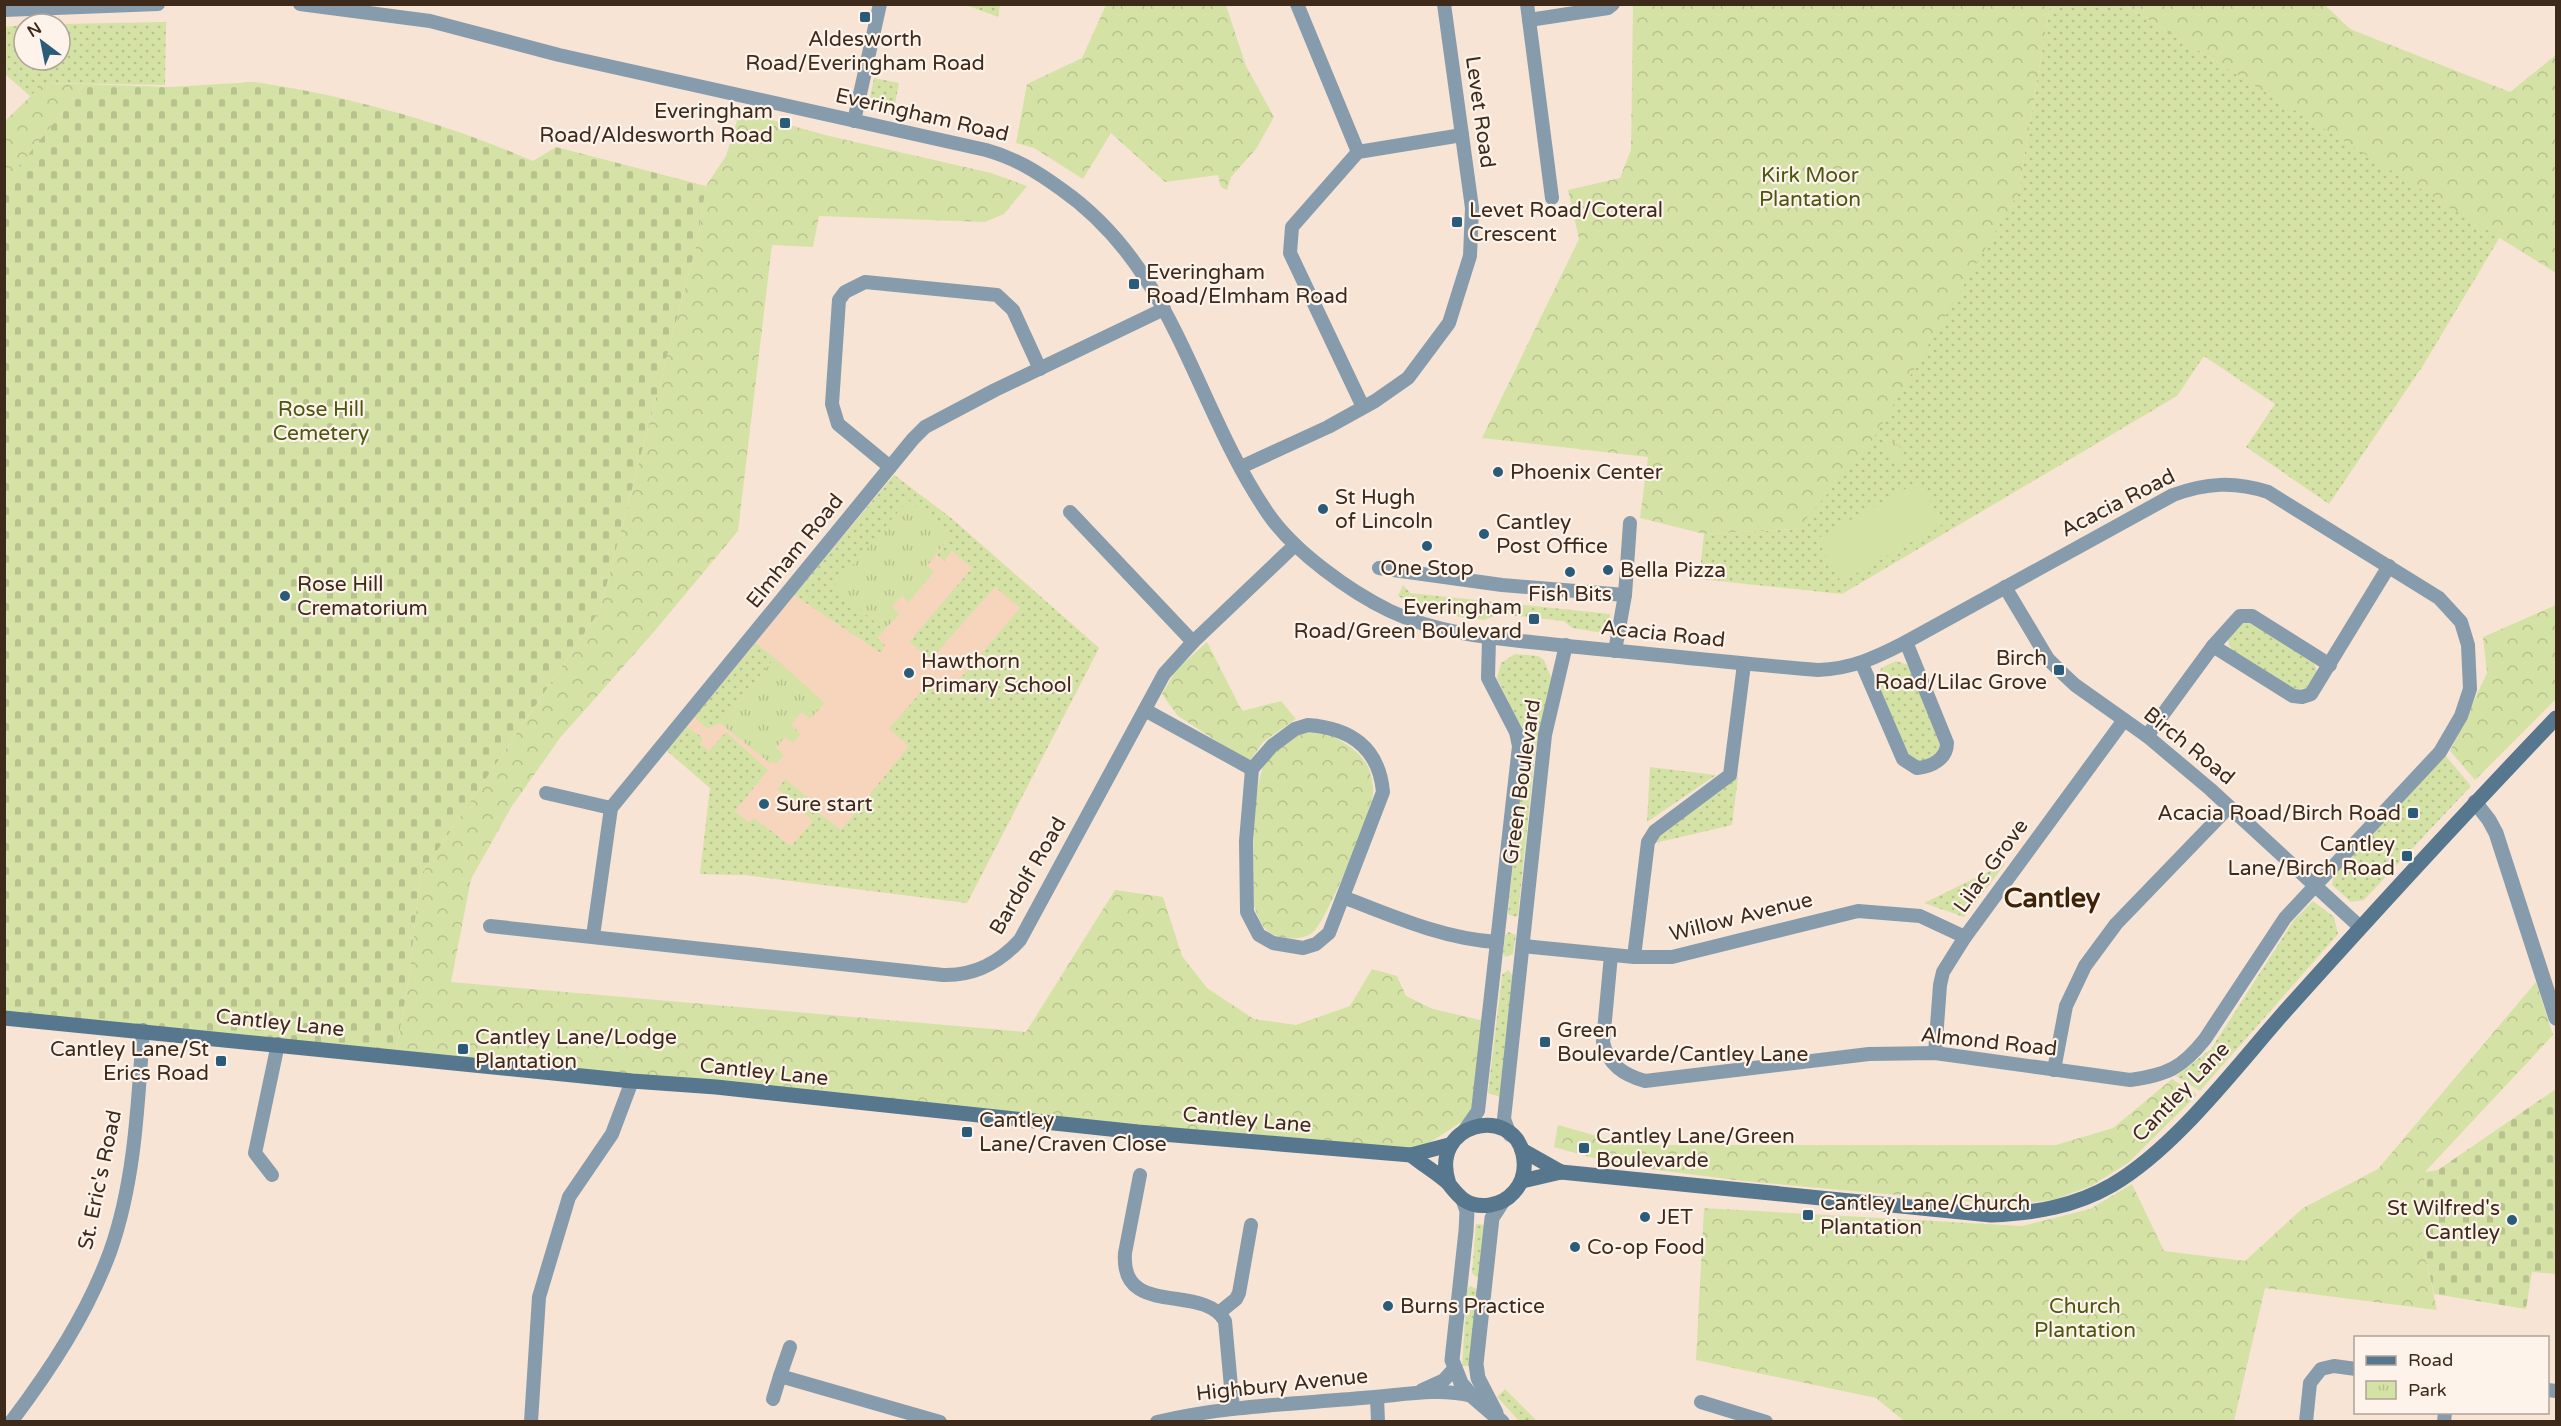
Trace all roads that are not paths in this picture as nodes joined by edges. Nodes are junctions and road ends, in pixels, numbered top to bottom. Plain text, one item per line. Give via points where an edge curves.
1 (158, 4) edge
2 (300, 4) edge
3 (880, 4) edge
4 (1297, 4) edge
5 (1444, 4) edge
6 (1527, 4) edge
7 (1613, 4) edge
8 (42, 6) edge
9 (4, 10) edge
10 (1529, 20) junction
11 (854, 120) junction
12 (1462, 135) junction
13 (1358, 152) junction
14 (1552, 198) dead end
15 (1164, 309) junction
16 (1040, 369) junction
17 (1363, 407) junction
18 (890, 467) junction
19 (1241, 467) junction
20 (1070, 512) dead end
21 (1630, 523) dead end
22 (1295, 545) junction
23 (2389, 566) junction
24 (1379, 568) dead end
25 (2005, 587) junction
26 (1625, 594) junction
27 (1489, 638) junction
28 (1193, 642) junction
29 (1906, 642) junction
30 (1566, 645) junction
31 (2214, 646) junction
32 (1615, 651) junction
33 (1744, 664) junction
34 (1862, 664) junction
35 (2330, 666) junction
36 (1145, 710) junction
37 (2556, 718) edge
38 (2124, 720) junction
39 (2147, 736) junction
40 (1252, 769) junction
41 (546, 793) dead end
42 (2475, 802) junction
43 (2229, 807) junction
44 (611, 808) junction
45 (2314, 887) junction
46 (1343, 897) junction
47 (1499, 924) junction
48 (490, 926) dead end
49 (1525, 926) junction
50 (2361, 927) junction
51 (593, 936) junction
52 (1965, 937) junction
53 (1497, 942) junction
54 (1523, 946) junction
55 (1611, 955) junction
56 (1634, 957) junction
57 (1495, 963) junction
58 (1520, 965) junction
59 (4, 1018) edge
60 (2556, 1018) edge
61 (143, 1030) junction
62 (278, 1044) junction
63 (1935, 1053) junction
64 (2054, 1070) junction
65 (632, 1081) junction
66 (1464, 1131) junction
67 (1510, 1135) junction
68 (1449, 1145) junction
69 (1522, 1150) junction
70 (1411, 1155) junction
71 (1561, 1172) junction
72 (272, 1175) dead end
73 (1140, 1175) dead end
74 (1522, 1181) junction
75 (1449, 1184) junction
76 (1463, 1200) junction
77 (1503, 1201) junction
78 (1251, 1225) dead end
79 (1460, 1283) junction
80 (1485, 1286) junction
81 (1220, 1312) junction
82 (790, 1347) dead end
83 (2354, 1368) edge
84 (1454, 1369) junction
85 (780, 1376) junction
86 (1411, 1394) junction
87 (1472, 1396) junction
88 (1377, 1397) junction
89 (773, 1399) dead end
90 (1701, 1402) dead end
91 (1233, 1409) junction
92 (1501, 1420) edge
93 (11, 1422) edge
94 (531, 1422) edge
95 (940, 1422) edge
96 (1157, 1422) edge
97 (1378, 1422) edge
98 (1766, 1422) edge
99 (2306, 1422) edge

1 - 8 street
2 - 11 street, Everingham Road via 430,21 559,55
3 - 11 street
4 - 13 street
5 - 12 street, Levet Road
6 - 10 street
7 - 10 street
8 - 9 street
10 - 14 street
11 - 15 street, Everingham Road via 986,150 1030,167 1106,225 1131,255
12 - 13 street
12 - 17 street, Levet Road via 1472,231 1459,298 1449,323 1408,378
13 - 17 street via 1296,221 1289,242 1290,253
15 - 16 street, Elmham Road
15 - 19 street, Everingham Road
16 - 18 street, Elmham Road via 926,427
16 - 18 street via 1013,310 997,295 865,282 845,292 839,300 834,415 838,424
17 - 19 street, Levet Road
18 - 44 street, Elmham Road
19 - 22 street, Everingham Road via 1271,517
20 - 28 street
21 - 26 street
22 - 27 street, Everingham Road via 1364,597 1390,611 1425,625
22 - 28 street, Bardolf Road
23 - 25 street, Acacia Road via 2268,492 2225,484 2198,486 2173,495
23 - 35 street
23 - 45 street, Acacia Road via 2439,598 2461,622 2470,663 2470,689 2461,716 2440,752
24 - 26 street via 1502,585
25 - 29 street, Acacia Road
25 - 38 street, Birch Road via 2048,659 2075,685
26 - 32 street
27 - 30 street, Everingham Road
27 - 47 street, Green Boulevard via 1488,678 1516,732 1519,746
28 - 36 street, Bardolf Road via 1172,663
29 - 34 street, Acacia Road
29 - 34 street via 1947,743 1941,759 1917,768 1903,759
30 - 32 street, Acacia Road
30 - 49 street, Green Boulevard via 1545,735
31 - 35 street via 2233,621 2247,614
31 - 35 street via 2302,698 2311,694
31 - 39 street
32 - 33 street, Acacia Road
33 - 34 street, Acacia Road via 1818,670
33 - 56 street via 1730,775 1655,831 1648,842
36 - 40 street
36 - 51 street, Bardolf Road via 1020,940 986,967 943,975
37 - 42 main road, Cantley Lane
38 - 39 street, Birch Road
38 - 52 street, Lilac Grove
39 - 43 street, Birch Road
40 - 46 street via 1246,841 1247,912 1259,935 1291,948 1316,944 1329,933
40 - 46 street via 1272,746 1295,729 1308,725 1329,727 1353,738 1372,756 1380,768 1383,792
41 - 44 street
42 - 50 main road, Cantley Lane
42 - 60 street via 2496,833
43 - 45 street, Birch Road
43 - 64 street via 2116,924 2085,966 2066,1006
44 - 51 street
45 - 50 street, Birch Road
45 - 64 street, Almond Road via 2285,918 2205,1039 2174,1070 2130,1080
46 - 53 street via 1441,932
47 - 49 street
47 - 53 street, Green Boulevard
48 - 51 street, Bardolf Road
49 - 54 street, Green Boulevard
50 - 71 main road, Cantley Lane via 2178,1131 2114,1184 2064,1207 1991,1215
52 - 56 street, Willow Avenue via 1920,916 1858,911 1672,957
52 - 63 street, Lilac Grove via 1943,972
53 - 57 street, Green Boulevard
54 - 55 street, Willow Avenue
54 - 58 street, Green Boulevard
55 - 56 street, Willow Avenue
55 - 63 street, Almond Road via 1603,1042 1605,1054 1629,1077 1645,1081 1869,1054
57 - 58 street
57 - 66 street, Green Boulevard via 1478,1111
58 - 67 street, Green Boulevard via 1504,1119
59 - 61 main road, Cantley Lane
61 - 62 main road, Cantley Lane
61 - 93 street, St. Eric's Road via 136,1132 110,1251 55,1362
62 - 65 main road, Cantley Lane
62 - 72 street via 255,1153
63 - 64 street, Almond Road
65 - 70 main road, Cantley Lane via 1137,1132
65 - 94 street via 612,1134 569,1197 538,1298
66 - 67 main road via 1491,1125
66 - 68 main road
67 - 69 main road
68 - 70 main road, Cantley Lane
68 - 75 main road via 1444,1171
69 - 71 main road, Cantley Lane
69 - 74 main road
70 - 75 main road
71 - 74 main road, Cantley Lane
73 - 81 street via 1125,1253 1124,1265 1129,1276 1146,1294 1208,1305
74 - 77 main road
75 - 76 main road
76 - 77 main road via 1484,1206
76 - 79 street via 1467,1211
77 - 80 street via 1492,1218
78 - 81 street via 1239,1293
79 - 80 street
79 - 84 street
80 - 92 street via 1476,1364 1478,1378
81 - 91 street via 1225,1321
82 - 85 street
83 - 99 street via 2321,1369 2310,1383
84 - 86 street via 1436,1385
84 - 87 street
85 - 89 street
85 - 95 street
86 - 87 street
86 - 88 street, Highbury Avenue
87 - 92 street
88 - 91 street, Highbury Avenue
88 - 97 street
90 - 98 street
91 - 96 street, Highbury Avenue

